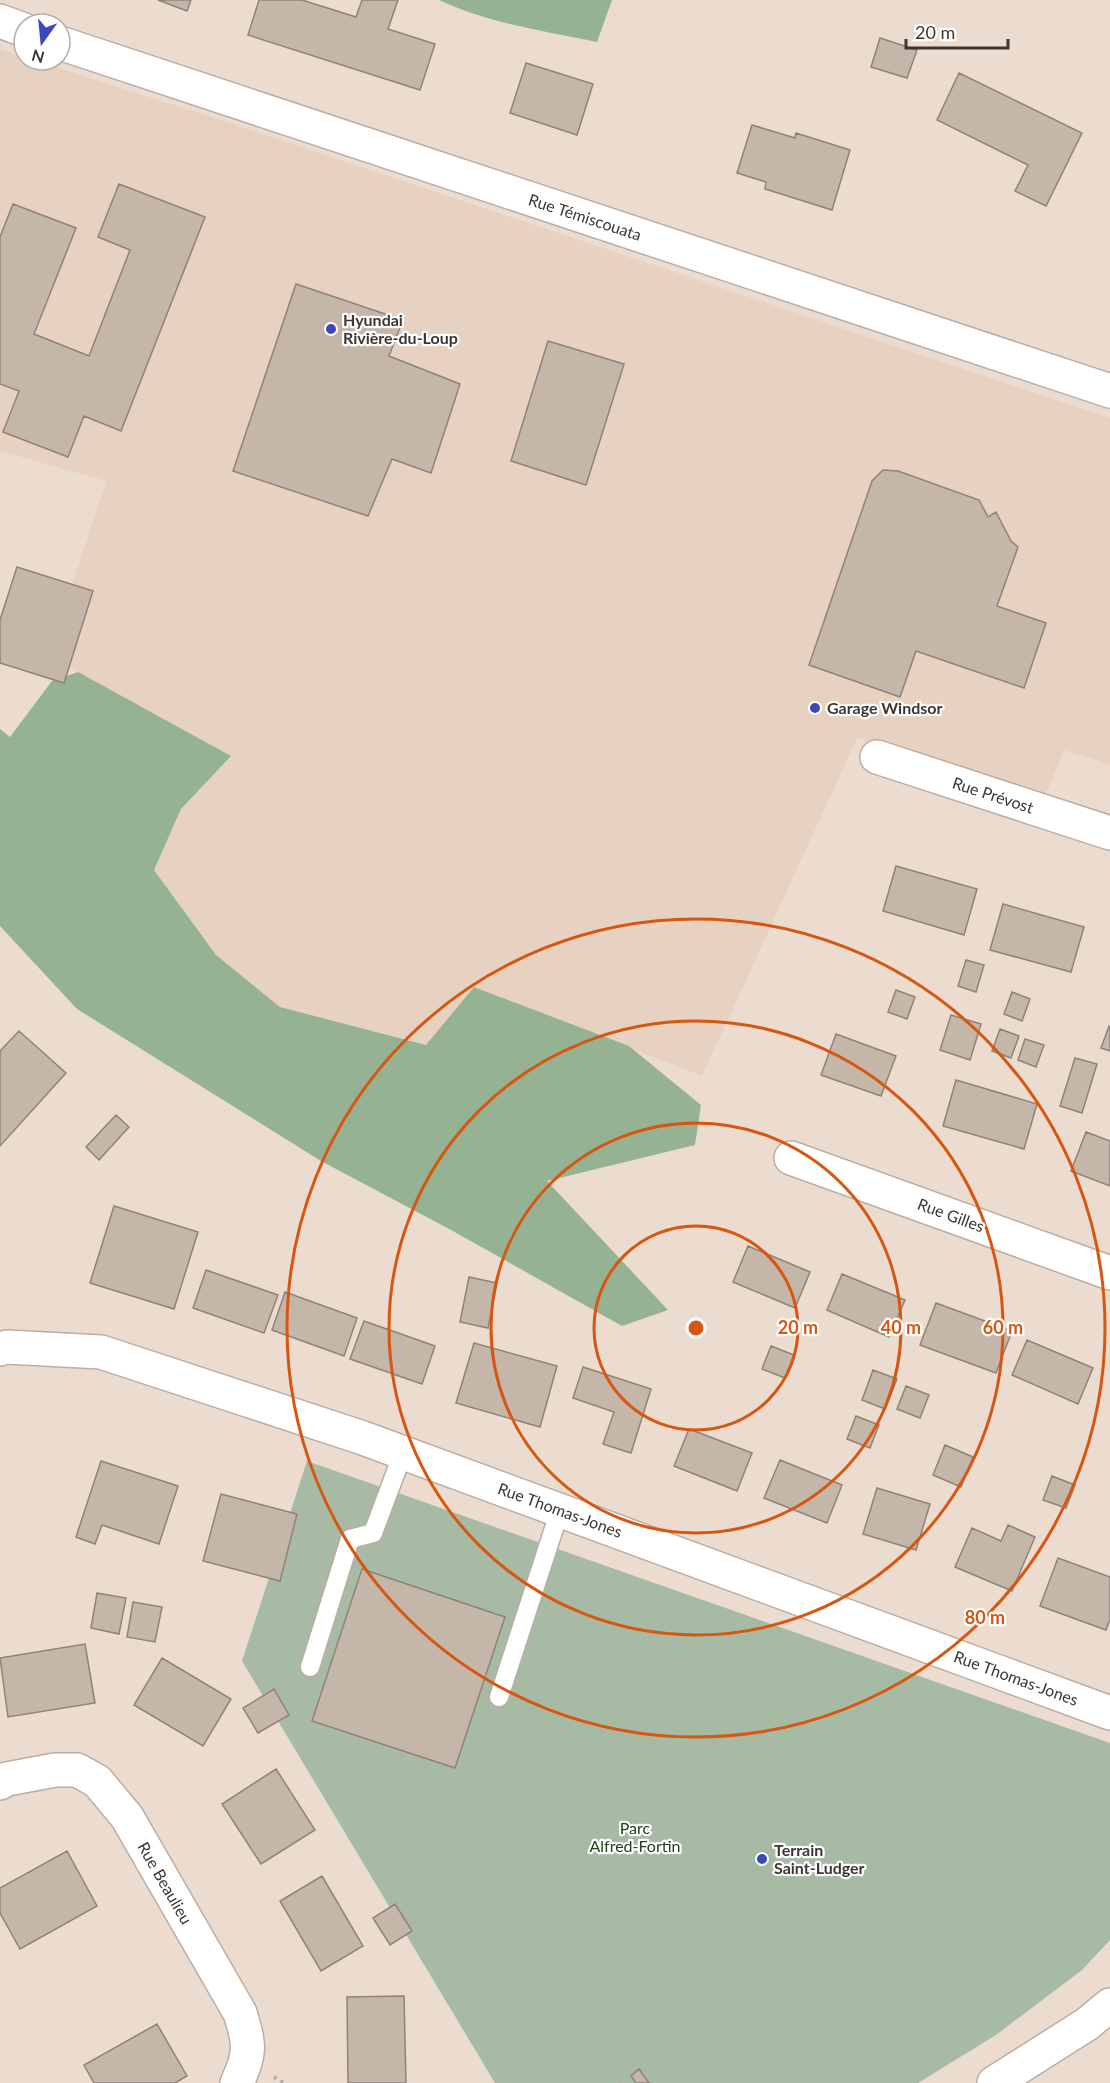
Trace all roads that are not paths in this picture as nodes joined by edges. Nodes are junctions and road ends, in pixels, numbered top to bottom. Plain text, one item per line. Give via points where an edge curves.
1 (72, 47) edge
2 (1110, 391) edge
3 (877, 757) dead end
4 (1110, 833) edge
5 (791, 1158) dead end
6 (1110, 1273) edge
7 (0, 1349) edge
8 (403, 1452) junction
9 (560, 1510) junction
10 (310, 1667) dead end
11 (499, 1697) dead end
12 (1110, 1713) edge
13 (0, 1783) edge
14 (1110, 2005) edge
15 (237, 2083) edge
16 (994, 2083) edge

1 - 2 street, Rue Témiscouata
3 - 4 street, Rue Prévost
5 - 6 street, Rue Gilles
7 - 8 street, Rue Thomas-Jones via 101,1352
8 - 9 street, Rue Thomas-Jones
8 - 10 lane via 373,1533 350,1539
9 - 11 lane
9 - 12 street, Rue Thomas-Jones
13 - 15 street, Rue Beaulieu via 55,1770 77,1770 97,1781 127,1817 240,2013 248,2050
14 - 16 street

